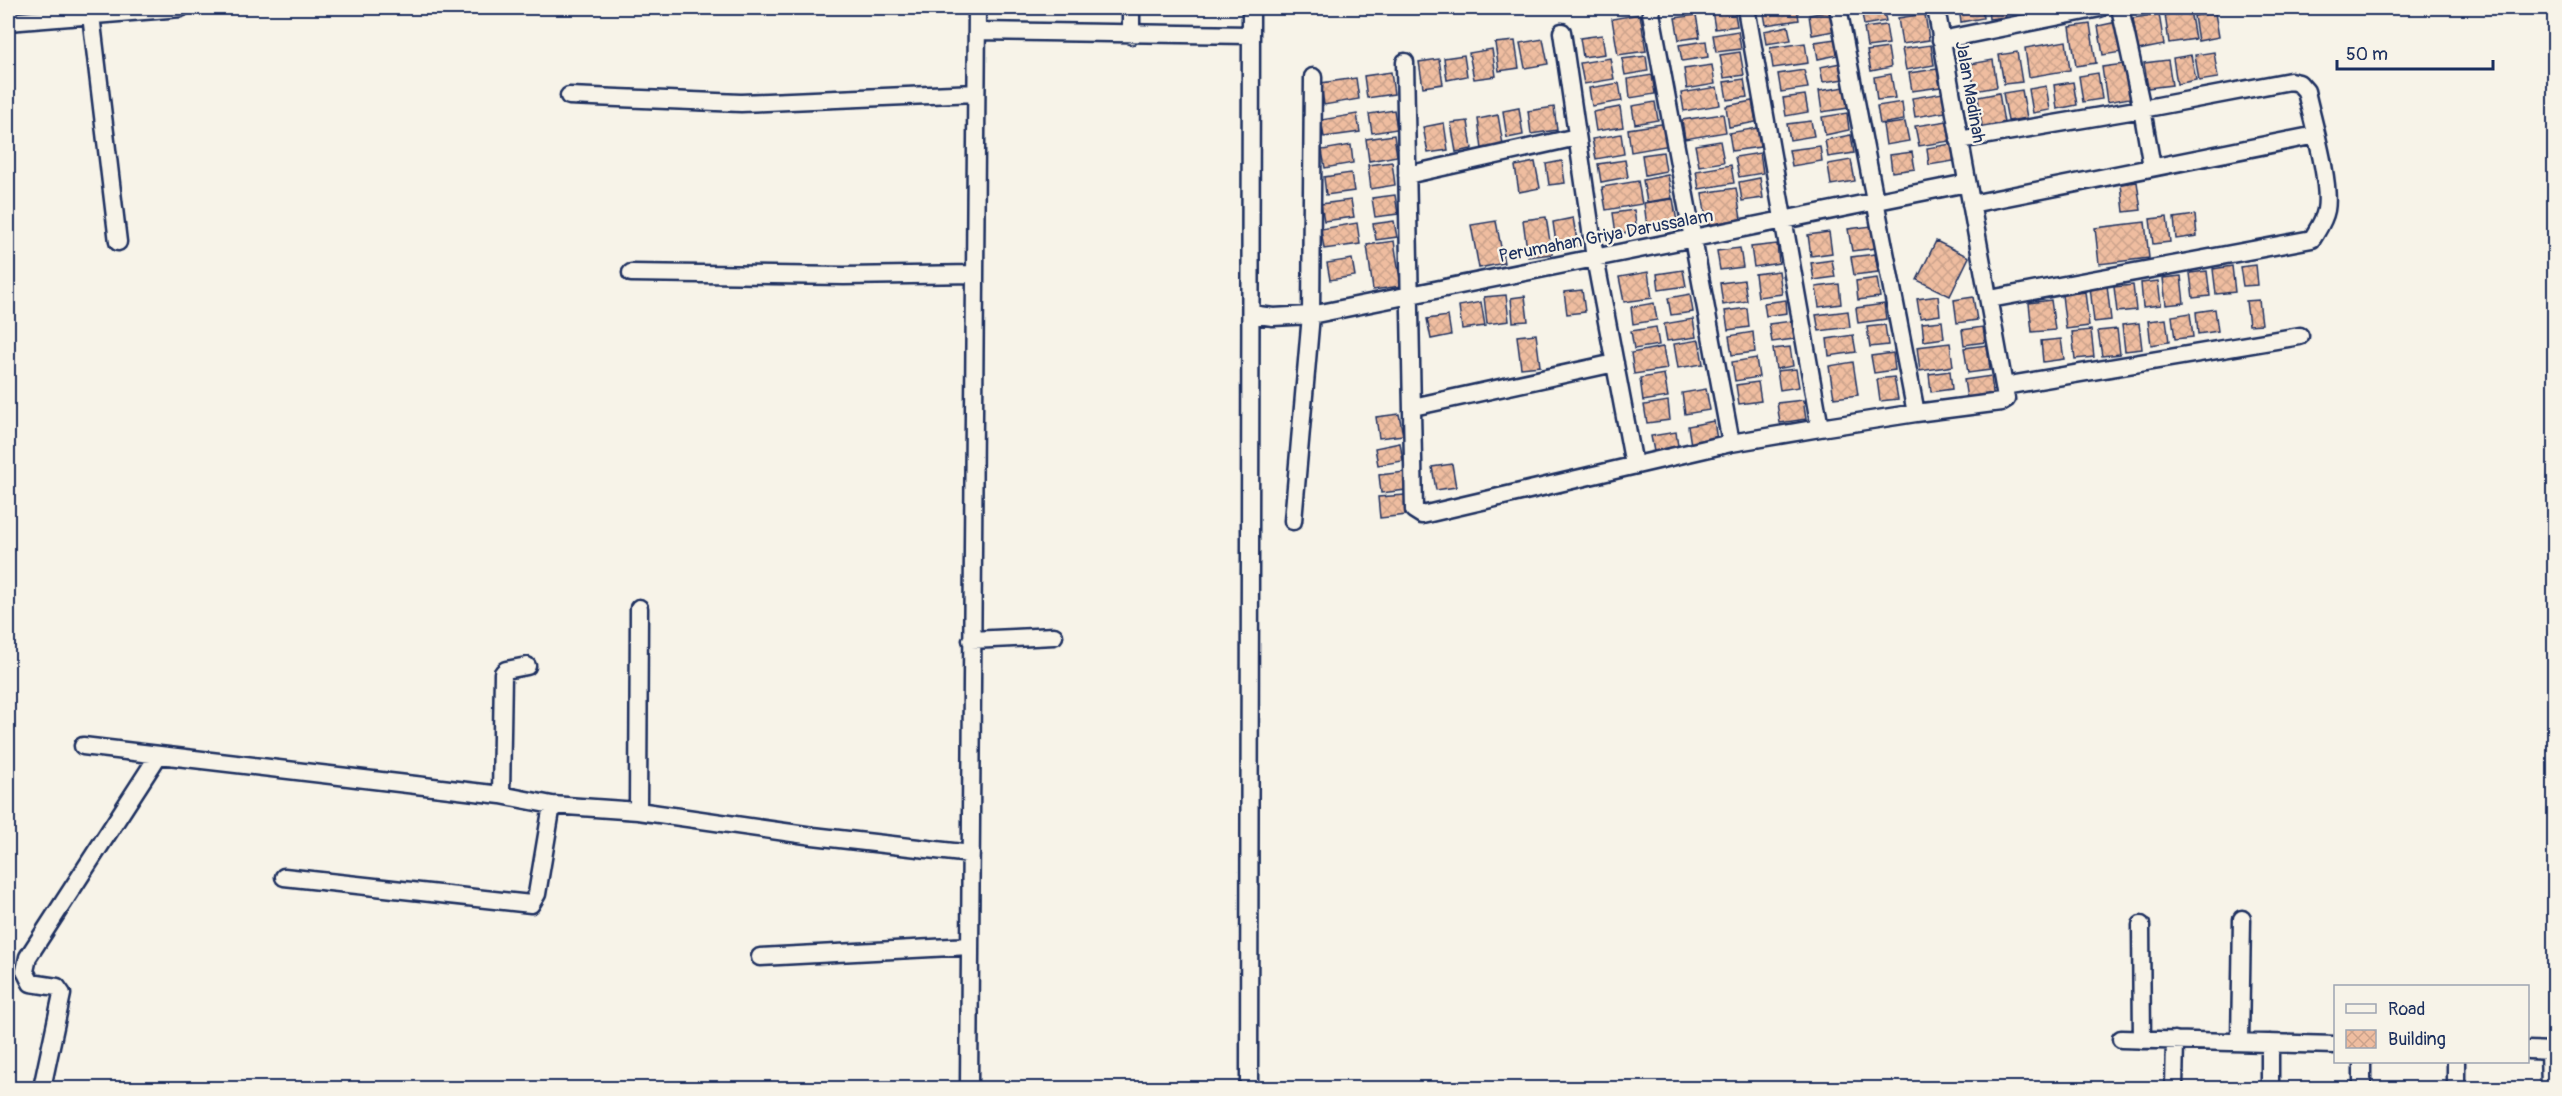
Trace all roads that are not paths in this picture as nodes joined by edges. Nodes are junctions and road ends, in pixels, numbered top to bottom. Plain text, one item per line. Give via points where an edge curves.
1 (181, 8) edge
2 (977, 8) edge
3 (1131, 8) edge
4 (1251, 8) edge
5 (1746, 8) edge
6 (1838, 8) edge
7 (1936, 8) edge
8 (2100, 8) edge
9 (2120, 8) edge
10 (1651, 13) dead end
11 (92, 15) junction
12 (8, 22) edge
13 (985, 31) junction
14 (1562, 32) dead end
15 (1131, 35) junction
16 (1250, 35) junction
17 (1941, 40) junction
18 (1405, 62) dead end
19 (1313, 77) dead end
20 (976, 93) junction
21 (569, 96) dead end
22 (2142, 109) junction
23 (2316, 135) junction
24 (1577, 137) junction
25 (1959, 140) junction
26 (2152, 167) junction
27 (1407, 175) junction
28 (1966, 183) junction
29 (1874, 201) junction
30 (1971, 204) junction
31 (1784, 220) junction
32 (1694, 238) junction
33 (118, 242) dead end
34 (1595, 258) junction
35 (631, 273) dead end
36 (975, 274) junction
37 (1410, 295) junction
38 (1990, 299) junction
39 (1251, 314) junction
40 (1303, 315) junction
41 (2300, 336) dead end
42 (1615, 363) junction
43 (2004, 386) junction
44 (1413, 407) junction
45 (1916, 412) junction
46 (1820, 428) junction
47 (1731, 443) junction
48 (1634, 465) junction
49 (1293, 521) dead end
50 (639, 608) dead end
51 (1054, 636) dead end
52 (971, 640) junction
53 (527, 666) dead end
54 (84, 746) dead end
55 (158, 756) junction
56 (501, 795) junction
57 (552, 805) junction
58 (638, 811) junction
59 (971, 854) junction
60 (284, 877) dead end
61 (2242, 920) dead end
62 (2141, 925) dead end
63 (970, 946) junction
64 (760, 957) dead end
65 (2121, 1039) dead end
66 (2142, 1040) junction
67 (2175, 1040) junction
68 (2240, 1042) junction
69 (2270, 1043) junction
70 (2334, 1045) edge
71 (2529, 1050) edge
72 (2552, 1051) edge
73 (2362, 1063) edge
74 (2456, 1063) edge
75 (42, 1089) edge
76 (969, 1089) edge
77 (1249, 1089) edge
78 (2174, 1089) edge
79 (2270, 1089) edge
80 (2362, 1089) edge
81 (2456, 1089) edge
82 (2550, 1089) edge

1 - 11 street
2 - 13 street
3 - 15 street
4 - 16 street
5 - 31 street
6 - 29 street
7 - 17 street, Jalan Madinah
8 - 17 street
9 - 22 street
10 - 32 street
11 - 12 street
11 - 33 street
13 - 15 street
13 - 20 street
14 - 24 street
15 - 16 street
16 - 39 street
17 - 25 street, Jalan Madinah
18 - 27 street
19 - 40 street
20 - 21 street via 741,103
20 - 36 street
22 - 23 street via 2290,81 2299,83 2306,91
22 - 25 street
22 - 26 street
23 - 26 street
23 - 38 street via 2326,207 2312,239
24 - 27 street
24 - 34 street
25 - 28 street, Jalan Madinah
26 - 30 street
27 - 37 street
28 - 29 street, Perumahan Griya Darussalam
28 - 30 street, Jalan Madinah
29 - 31 street, Perumahan Griya Darussalam
29 - 45 street
30 - 38 street, Jalan Madinah
31 - 32 street, Perumahan Griya Darussalam
31 - 46 street
32 - 34 street, Perumahan Griya Darussalam
32 - 47 street
34 - 37 street, Perumahan Griya Darussalam
34 - 42 street
35 - 36 street
36 - 52 street
37 - 40 street, Perumahan Griya Darussalam
37 - 44 street
38 - 43 street, Jalan Madinah
39 - 40 street, Perumahan Griya Darussalam
39 - 77 street
40 - 49 street
41 - 43 street
42 - 44 street
42 - 48 street
43 - 45 street via 2006,399 2001,402
44 - 48 street via 1414,510 1419,515
45 - 46 street
46 - 47 street
47 - 48 street
50 - 58 street
51 - 52 street
52 - 59 street
53 - 56 street via 503,673
54 - 55 street
55 - 56 street
55 - 75 street via 28,957 25,971 31,983 57,987 62,994
56 - 57 street
57 - 58 street
57 - 60 street via 537,894 531,904
58 - 59 street
59 - 63 street
61 - 68 street
62 - 66 street
63 - 64 street
63 - 76 street
65 - 66 street
66 - 67 street
67 - 68 street
67 - 78 street
68 - 69 street
69 - 70 street
69 - 79 street
71 - 72 street
72 - 82 street
73 - 80 street
74 - 81 street

